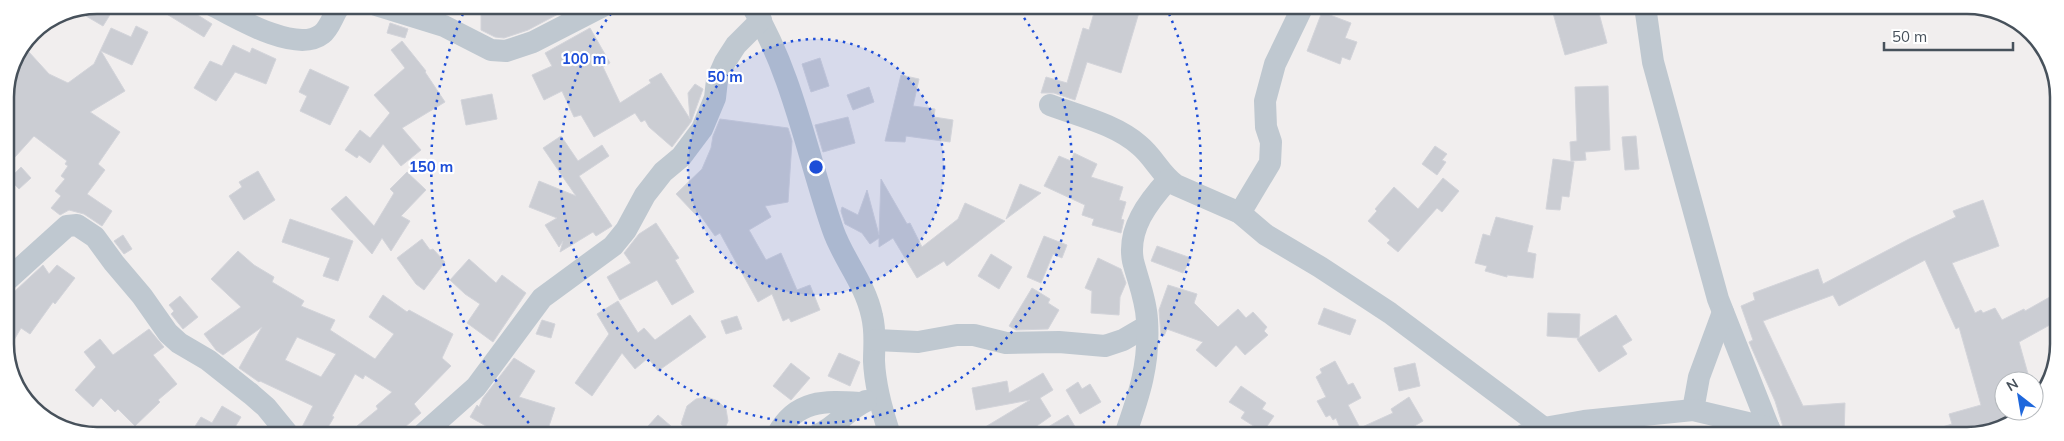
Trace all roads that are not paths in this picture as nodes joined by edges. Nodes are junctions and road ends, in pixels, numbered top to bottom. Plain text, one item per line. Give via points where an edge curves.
1 (228, 14) edge
2 (335, 14) edge
3 (405, 14) edge
4 (589, 14) edge
5 (756, 14) edge
6 (758, 14) edge
7 (1299, 14) edge
8 (1646, 14) edge
9 (1050, 105) dead end
10 (1168, 180) junction
11 (1240, 213) junction
12 (14, 274) edge
13 (1723, 312) junction
14 (1147, 326) junction
15 (876, 340) junction
16 (870, 399) junction
17 (1693, 410) junction
18 (283, 427) edge
19 (431, 427) edge
20 (783, 427) edge
21 (831, 427) edge
22 (886, 427) edge
23 (1128, 427) edge
24 (1528, 427) edge
25 (1559, 427) edge
26 (1752, 427) edge
27 (1768, 427) edge

1 - 2 street via 296,41 322,34
3 - 4 street via 444,26 491,50 506,51 534,42
5 - 19 street via 725,62 702,129 681,157 645,194 626,230 613,246 542,298 476,387
6 - 15 street via 770,38 802,126 834,232 869,304
7 - 11 street via 1275,64 1265,101 1266,126 1271,142 1270,162
8 - 13 street via 1653,62
9 - 10 street via 1111,128 1137,143
10 - 11 street
10 - 14 street via 1146,206 1132,245 1133,261 1144,294
11 - 24 street via 1266,235 1390,313
12 - 18 street via 67,226 77,225 87,230 168,333 261,402
13 - 17 street via 1699,377
13 - 27 street
14 - 15 street via 1105,346 1059,342 1006,343 974,335 918,342
14 - 23 street via 1143,382
15 - 16 street
16 - 20 street via 810,405 793,413
16 - 21 street via 847,412
16 - 22 street
17 - 25 street
17 - 26 street

